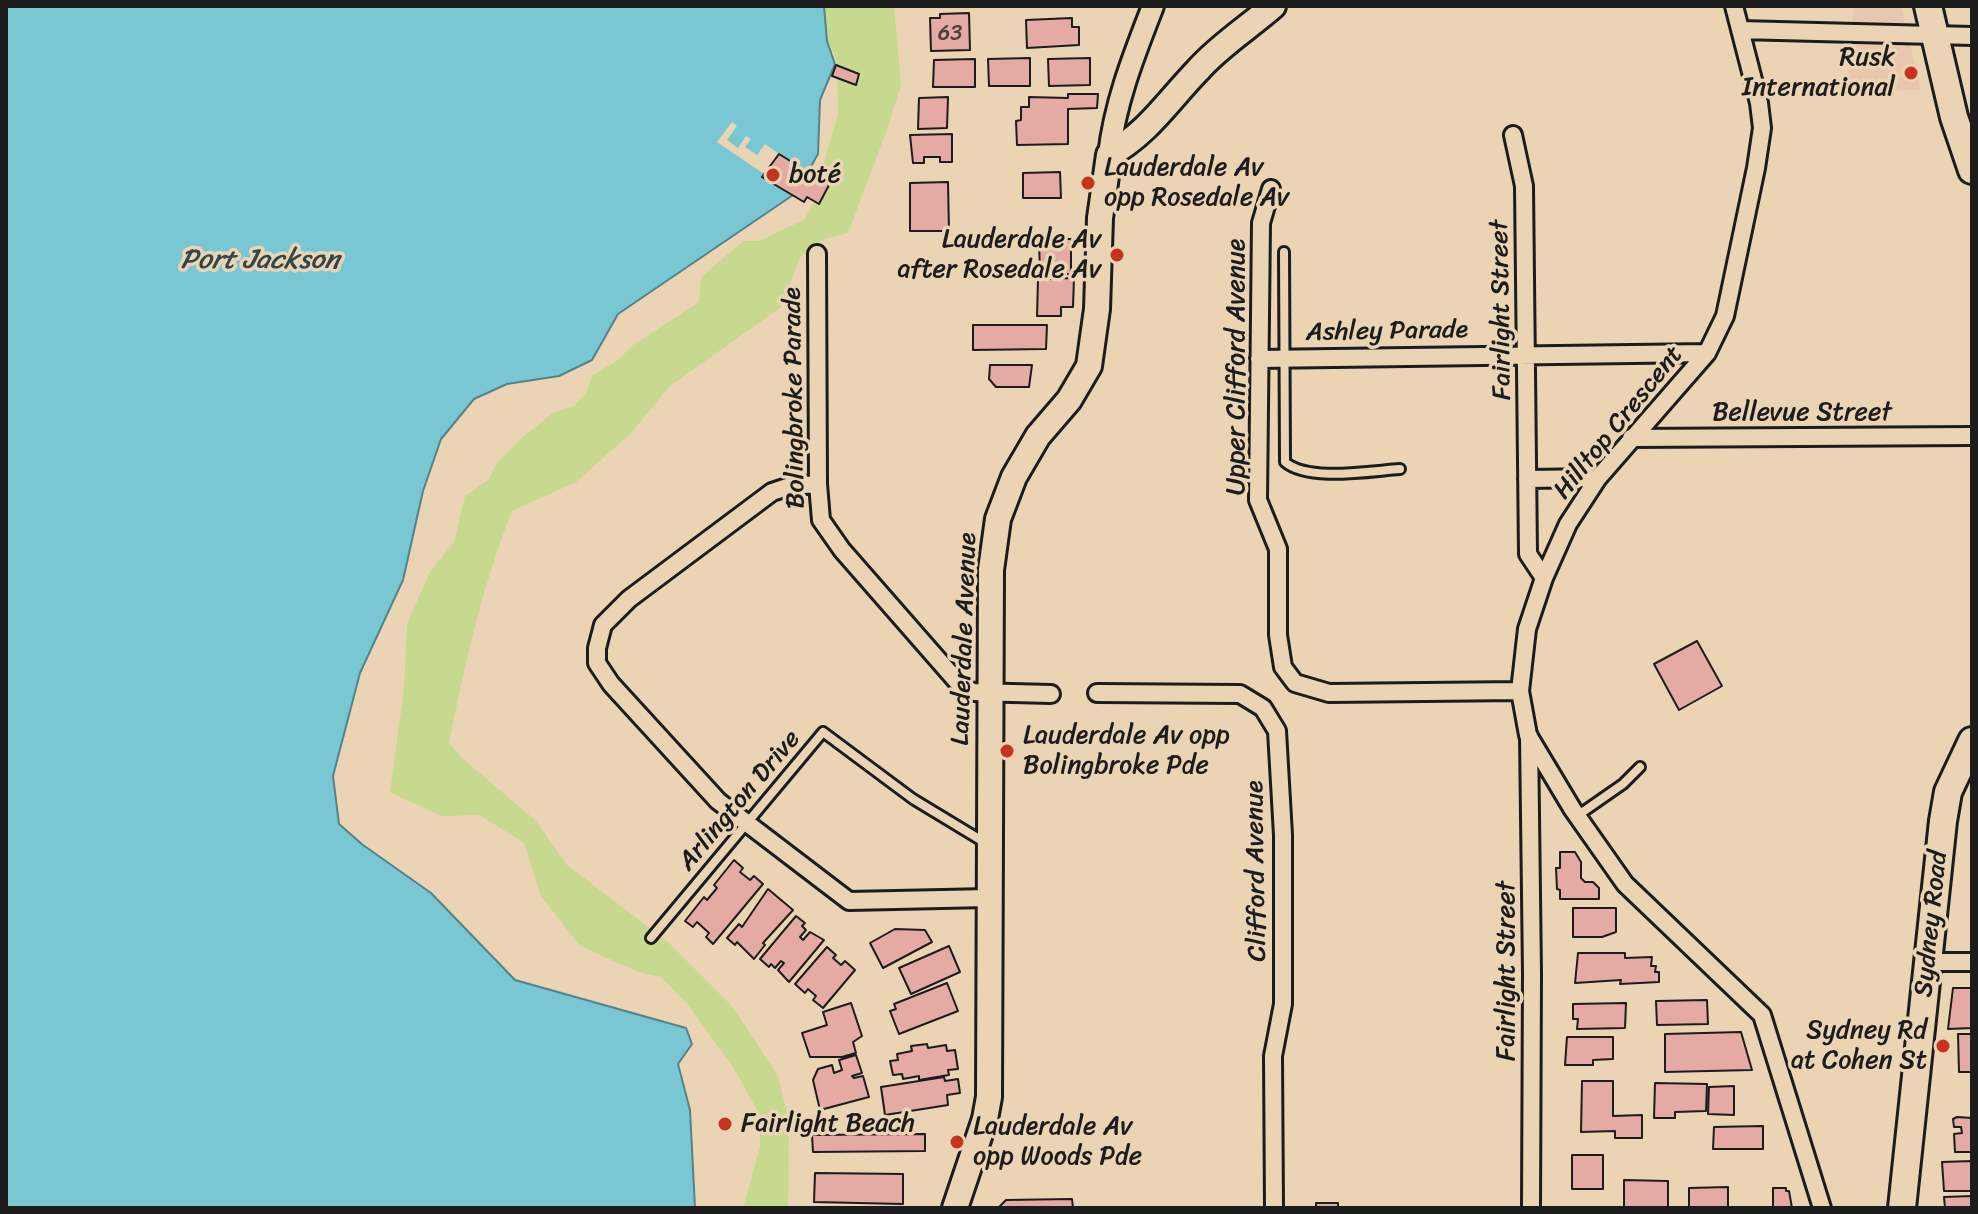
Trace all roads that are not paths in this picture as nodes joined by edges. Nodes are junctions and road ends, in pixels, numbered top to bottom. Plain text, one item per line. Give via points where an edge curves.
1 (1153, 6) edge
2 (1273, 6) edge
3 (1734, 6) edge
4 (1928, 6) edge
5 (1740, 30) junction
6 (1935, 36) junction
7 (1972, 36) edge
8 (1513, 135) dead end
9 (1109, 155) junction
10 (1972, 170) edge
11 (1271, 189) dead end
12 (1284, 252) dead end
13 (817, 254) dead end
14 (1707, 353) junction
15 (1526, 354) junction
16 (1284, 358) junction
17 (1259, 359) junction
18 (1972, 436) edge
19 (1631, 438) junction
20 (1400, 469) dead end
21 (1598, 478) junction
22 (1527, 479) junction
23 (818, 484) junction
24 (1544, 578) junction
25 (1520, 691) junction
26 (989, 693) junction
27 (1097, 693) dead end
28 (1051, 694) dead end
29 (1528, 735) junction
30 (1972, 741) edge
31 (1640, 767) dead end
32 (1577, 816) junction
33 (747, 823) junction
34 (989, 844) junction
35 (989, 898) junction
36 (651, 938) dead end
37 (1927, 962) junction
38 (1972, 962) edge
39 (955, 1208) edge
40 (1274, 1208) edge
41 (1531, 1208) edge
42 (1822, 1208) edge
43 (1902, 1208) edge

1 - 9 street, Lauderdale Avenue via 1122,88
2 - 9 main road via 1199,68 1145,130
3 - 5 street, Hilltop Crescent
4 - 6 main road
5 - 6 street
5 - 14 street, Hilltop Crescent via 1762,128 1725,316
6 - 7 street
6 - 10 main road
8 - 15 street, Fairlight Street via 1524,186
9 - 26 main road, Lauderdale Avenue via 1089,366 1026,454 998,519 991,561
11 - 17 street, Upper Clifford Avenue via 1261,223
12 - 16 lane
13 - 23 street, Bolingbroke Parade
14 - 15 street, Ashley Parade
14 - 19 street, Hilltop Crescent
15 - 16 street, Ashley Parade
15 - 22 street, Fairlight Street
16 - 17 street, Ashley Parade
16 - 20 lane via 1285,462 1294,470 1322,473
17 - 25 street, Upper Clifford Avenue via 1258,500 1278,549 1278,635 1283,667 1295,683 1329,693
18 - 19 street, Bellevue Street
19 - 21 street, Hilltop Crescent
21 - 22 street
21 - 24 street, Hilltop Crescent via 1568,524
22 - 24 street, Fairlight Street via 1528,554
23 - 26 street, Bolingbroke Parade via 821,520 842,550 961,686
23 - 33 street via 772,492 742,514 629,599 603,625 597,648 597,663 611,684 718,801
24 - 25 street, Hilltop Crescent via 1527,629
25 - 29 street, Hilltop Crescent
26 - 28 street, Bolingbroke Parade
26 - 34 main road, Lauderdale Avenue
27 - 40 street, Clifford Avenue via 1240,694 1263,708 1277,731 1283,1004 1273,1056
29 - 32 street, Hilltop Crescent
29 - 41 street, Fairlight Street
30 - 37 main road, Sydney Road via 1948,792
31 - 32 lane
32 - 42 street, Hilltop Crescent via 1625,884 1762,1015
33 - 34 lane, Arlington Drive via 823,732 913,799
33 - 35 street via 849,901
33 - 36 lane, Arlington Drive
34 - 35 main road, Lauderdale Avenue
35 - 39 main road, Lauderdale Avenue via 989,1097
37 - 38 street
37 - 43 main road, Sydney Road

